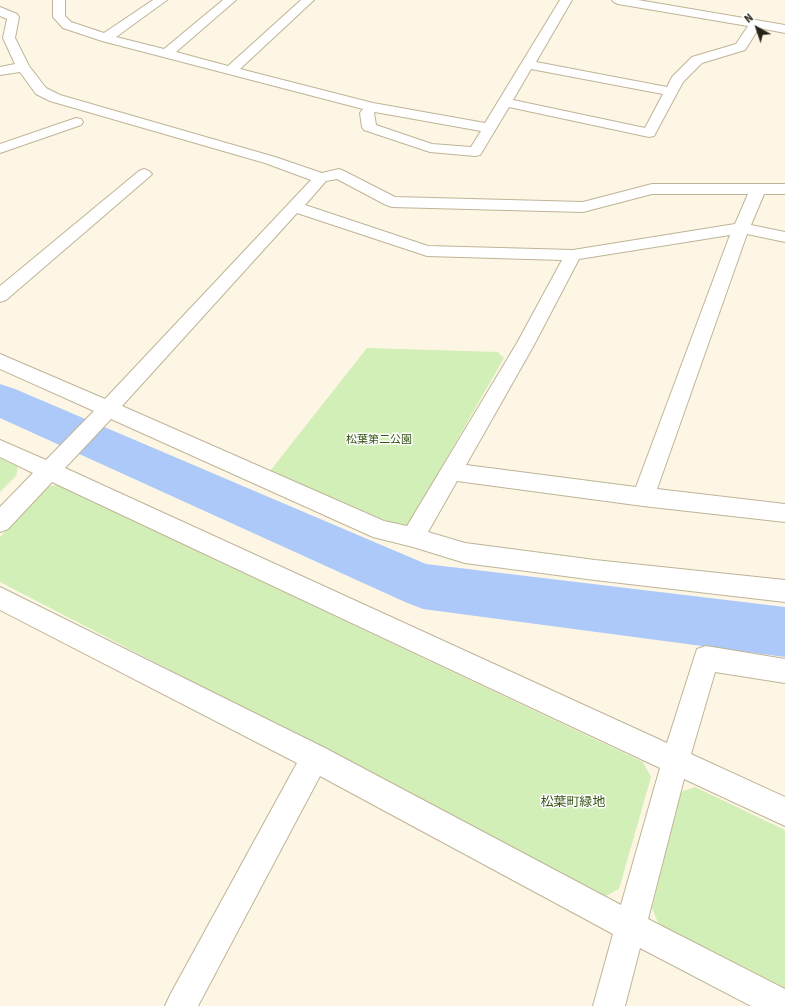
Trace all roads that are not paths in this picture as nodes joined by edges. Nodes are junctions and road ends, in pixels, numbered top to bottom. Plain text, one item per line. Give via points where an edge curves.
1 (59, 0) edge
2 (161, 0) edge
3 (230, 0) edge
4 (308, 0) edge
5 (566, 0) edge
6 (624, 0) edge
7 (690, 0) edge
8 (0, 11) edge
9 (685, 12) junction
10 (756, 24) junction
11 (785, 29) edge
12 (106, 38) junction
13 (167, 53) junction
14 (528, 64) junction
15 (23, 67) junction
16 (231, 70) junction
17 (0, 71) edge
18 (671, 92) junction
19 (505, 102) junction
20 (372, 107) junction
21 (76, 122) dead end
22 (489, 128) junction
23 (0, 149) edge
24 (144, 174) dead end
25 (321, 178) junction
26 (758, 189) junction
27 (785, 189) edge
28 (294, 207) junction
29 (741, 228) junction
30 (785, 237) edge
31 (573, 255) junction
32 (0, 296) edge
33 (0, 362) edge
34 (103, 414) junction
35 (0, 448) edge
36 (48, 471) junction
37 (451, 472) junction
38 (643, 497) junction
39 (785, 513) edge
40 (0, 522) edge
41 (413, 537) junction
42 (785, 591) edge
43 (0, 598) edge
44 (785, 671) edge
45 (315, 758) junction
46 (675, 761) junction
47 (785, 812) edge
48 (631, 927) junction
49 (181, 1006) edge
50 (609, 1006) edge
51 (784, 1006) edge

1 - 12 street via 59,17 67,25
2 - 12 street
3 - 13 street
4 - 16 street
5 - 14 street
6 - 9 street
7 - 9 street
8 - 15 street via 13,17 9,38
9 - 10 street
10 - 11 street
10 - 18 street via 741,47 697,60 677,80
12 - 13 street
13 - 16 street
14 - 18 street
14 - 19 street
15 - 17 street
15 - 25 street via 41,91 55,98 270,160
16 - 20 street
18 - 19 street via 649,133
19 - 22 street
20 - 22 street
20 - 22 street via 367,113 369,127 430,148 475,152
21 - 23 street
24 - 32 street
25 - 26 street via 339,174 392,202 575,207 652,189
25 - 28 street
26 - 27 street
26 - 29 street
28 - 31 street via 426,251
28 - 34 street
29 - 30 street
29 - 31 street
29 - 38 street
31 - 37 street via 525,345
33 - 34 street
34 - 36 street
34 - 41 street via 323,503 381,530
35 - 36 street
36 - 40 street
36 - 46 street
37 - 38 street
37 - 41 street
38 - 39 street
41 - 42 street via 465,552 595,570
43 - 45 street
44 - 46 street via 706,658
45 - 48 street
45 - 49 street
46 - 47 street
46 - 48 street
48 - 50 street
48 - 51 street

